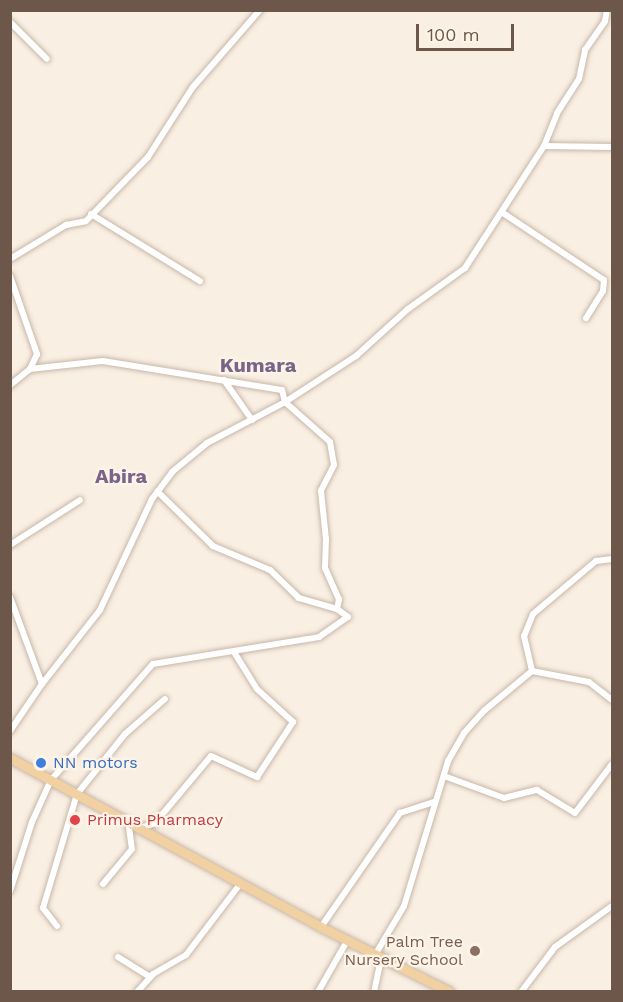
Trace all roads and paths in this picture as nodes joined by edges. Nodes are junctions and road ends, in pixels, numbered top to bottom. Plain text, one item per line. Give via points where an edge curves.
1 (260, 10) edge
2 (607, 10) edge
3 (10, 22) edge
4 (47, 59) dead end
5 (544, 146) junction
6 (612, 147) edge
7 (503, 213) junction
8 (91, 214) junction
9 (10, 259) edge
10 (10, 276) edge
11 (200, 281) dead end
12 (586, 318) dead end
13 (30, 369) junction
14 (224, 380) junction
15 (10, 385) edge
16 (285, 402) junction
17 (252, 420) junction
18 (157, 491) junction
19 (80, 500) dead end
20 (10, 545) edge
21 (612, 559) edge
22 (10, 597) edge
23 (337, 609) junction
24 (234, 652) junction
25 (532, 671) junction
26 (42, 684) junction
27 (165, 699) dead end
28 (612, 700) edge
29 (10, 731) edge
30 (10, 758) edge
31 (612, 764) edge
32 (444, 776) junction
33 (51, 780) junction
34 (77, 794) junction
35 (434, 802) junction
36 (128, 822) junction
37 (140, 828) junction
38 (103, 884) dead end
39 (240, 884) junction
40 (10, 891) edge
41 (612, 906) edge
42 (57, 926) dead end
43 (321, 927) junction
44 (347, 941) junction
45 (118, 957) dead end
46 (378, 958) junction
47 (150, 977) junction
48 (137, 992) edge
49 (318, 992) edge
50 (374, 992) edge
51 (450, 992) edge
52 (521, 992) edge

1 - 8 street via 193,87 148,157
2 - 5 street via 605,21 585,50 579,79 557,113
3 - 4 street
5 - 6 street
5 - 7 street
7 - 12 street via 604,280 603,291
7 - 16 street via 464,269 408,309 364,350
8 - 9 street via 81,224 66,225
8 - 11 street
10 - 13 street via 36,351
13 - 14 street via 103,361
13 - 15 street
14 - 16 street via 282,389
14 - 17 street
16 - 17 street
16 - 23 street via 330,442 334,465 321,491 326,574 339,599
17 - 18 street via 196,450
18 - 23 street via 213,546 270,570 299,598
18 - 26 street via 103,605
19 - 20 street
21 - 25 street via 596,561 530,618 524,636
22 - 26 street
23 - 24 street via 348,617 324,635
24 - 33 street via 171,658 153,664
24 - 37 street via 257,689 293,722 256,778 211,756 155,823
25 - 28 street via 589,682
25 - 32 street via 464,733
26 - 29 street
27 - 34 street via 125,734
30 - 33 main road
31 - 32 street via 575,813 537,790 504,798
32 - 35 street
33 - 34 main road
33 - 40 street via 32,822
34 - 36 main road
34 - 42 street via 44,908
35 - 43 street via 400,813
35 - 46 street via 404,906
36 - 37 main road
36 - 38 street via 132,849
37 - 39 main road
39 - 43 main road
39 - 47 street via 186,955
41 - 52 street via 555,947
43 - 44 main road
44 - 46 main road
44 - 49 street
45 - 47 street
46 - 50 street
46 - 51 main road
47 - 48 street

